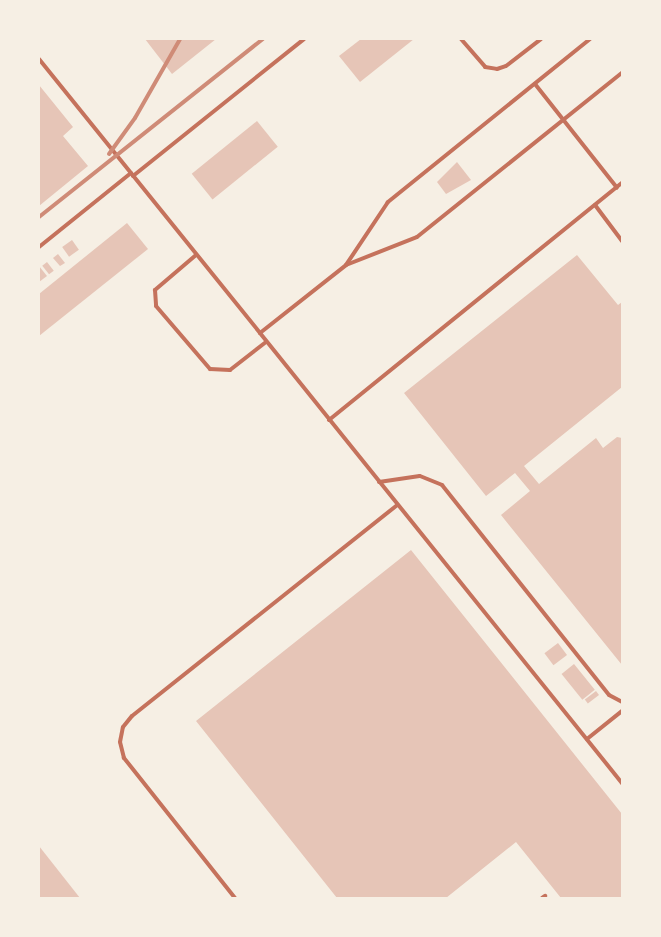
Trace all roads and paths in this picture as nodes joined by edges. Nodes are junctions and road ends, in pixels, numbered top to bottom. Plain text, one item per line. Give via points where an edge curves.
1 (304, 39) edge
2 (461, 39) edge
3 (540, 39) edge
4 (590, 39) edge
5 (39, 59) edge
6 (622, 73) edge
7 (535, 84) junction
8 (564, 120) junction
9 (132, 175) junction
10 (622, 184) edge
11 (617, 188) junction
12 (595, 205) junction
13 (622, 240) edge
14 (39, 247) edge
15 (196, 255) junction
16 (346, 265) junction
17 (260, 333) junction
18 (266, 342) junction
19 (329, 420) junction
20 (378, 482) junction
21 (397, 505) junction
22 (622, 702) edge
23 (622, 711) edge
24 (587, 739) junction
25 (622, 783) edge
26 (235, 898) edge

1 - 9 lane
2 - 3 lane via 485,67 496,69 506,66
4 - 7 lane
5 - 9 lane
6 - 8 lane
7 - 8 lane
7 - 16 lane via 388,202
8 - 11 lane
8 - 16 lane via 416,237
9 - 14 lane
9 - 15 lane
10 - 11 lane
11 - 12 lane
12 - 13 lane
12 - 19 lane
15 - 17 lane
15 - 18 lane via 155,290 156,306 210,369 230,370
16 - 17 lane
17 - 18 lane
18 - 19 lane
19 - 20 lane
20 - 21 lane
20 - 22 lane via 420,476 442,485 609,695
21 - 24 lane
21 - 26 lane via 132,716 124,728 120,742 124,758
23 - 24 lane
24 - 25 lane

